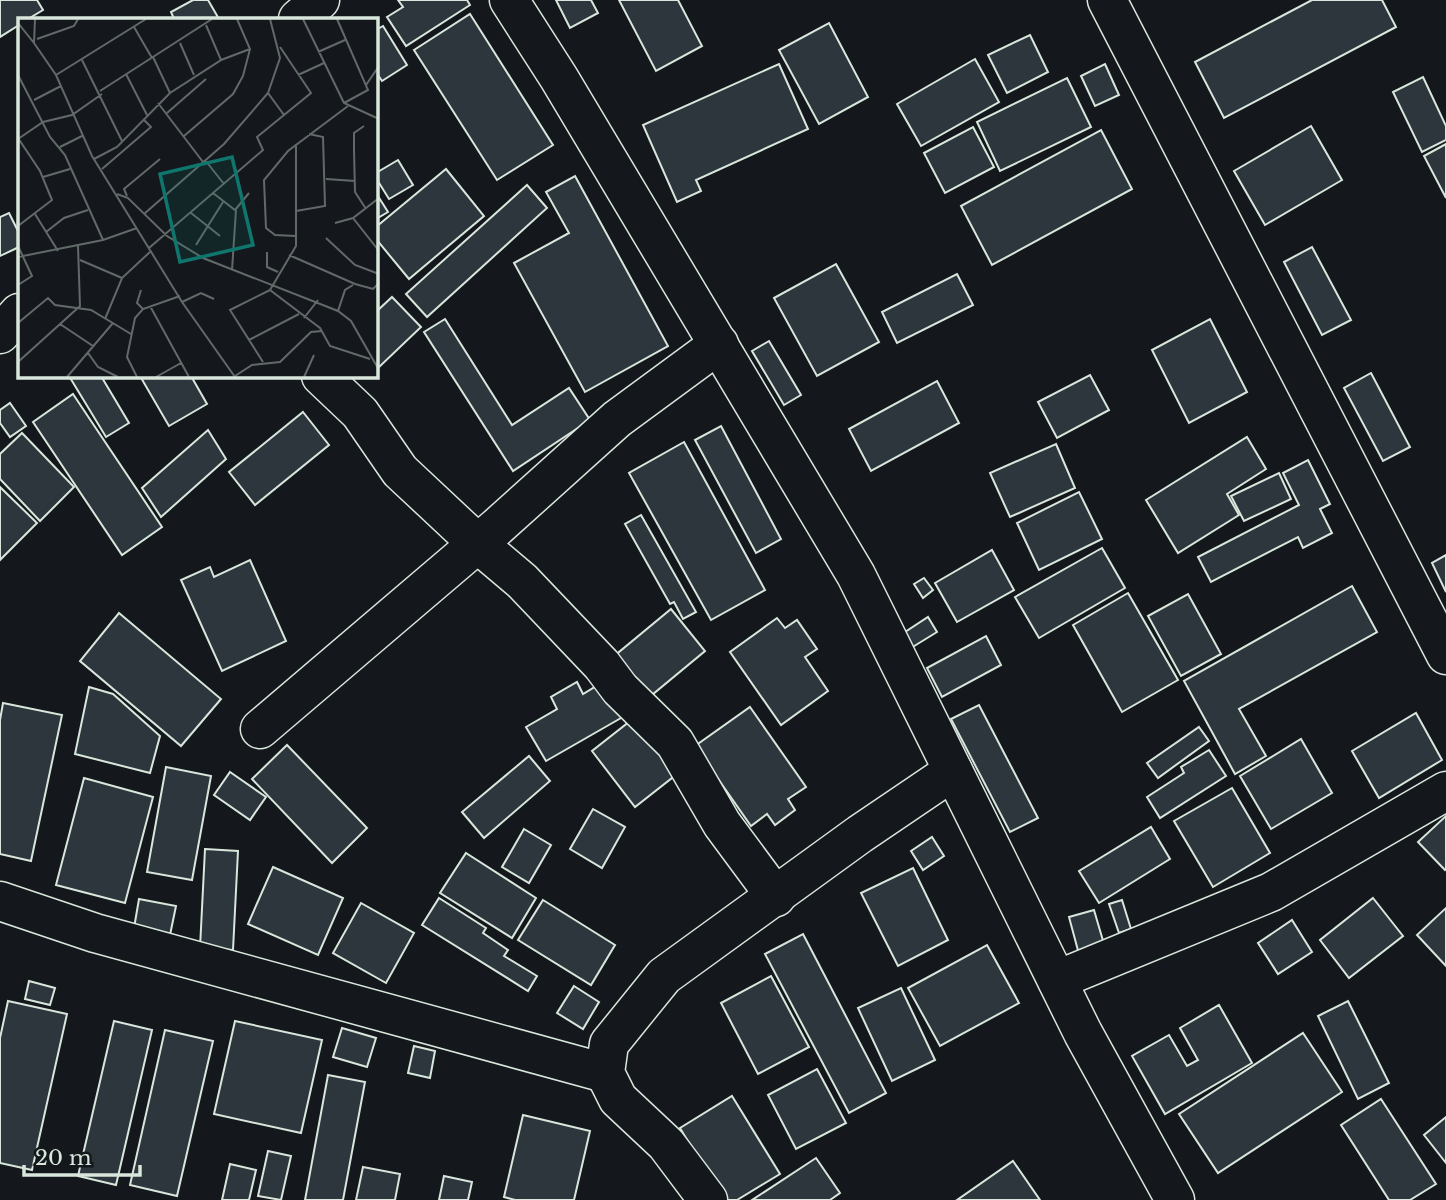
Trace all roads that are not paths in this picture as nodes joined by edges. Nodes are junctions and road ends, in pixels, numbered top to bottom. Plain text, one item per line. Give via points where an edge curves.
1 (320, 0) edge
2 (509, 0) edge
3 (1107, 0) edge
4 (299, 18) edge
5 (18, 314) edge
6 (0, 334) edge
7 (719, 344) junction
8 (323, 378) edge
9 (477, 543) junction
10 (1446, 655) edge
11 (260, 729) dead end
12 (953, 771) junction
13 (1446, 792) edge
14 (776, 897) junction
15 (0, 901) edge
16 (1057, 980) junction
17 (605, 1073) junction
18 (708, 1200) edge
19 (1175, 1200) edge

1 - 4 street
2 - 7 street
3 - 10 street
5 - 6 street
7 - 9 street via 617,419
7 - 12 street via 856,575
8 - 9 street via 360,413 400,471
9 - 11 street
9 - 14 street via 522,581 675,743 722,824
12 - 14 street
12 - 16 street
13 - 16 street via 1271,892
14 - 17 street via 664,976 609,1044
15 - 17 street via 95,933
16 - 19 street
17 - 18 street via 618,1100 666,1144

